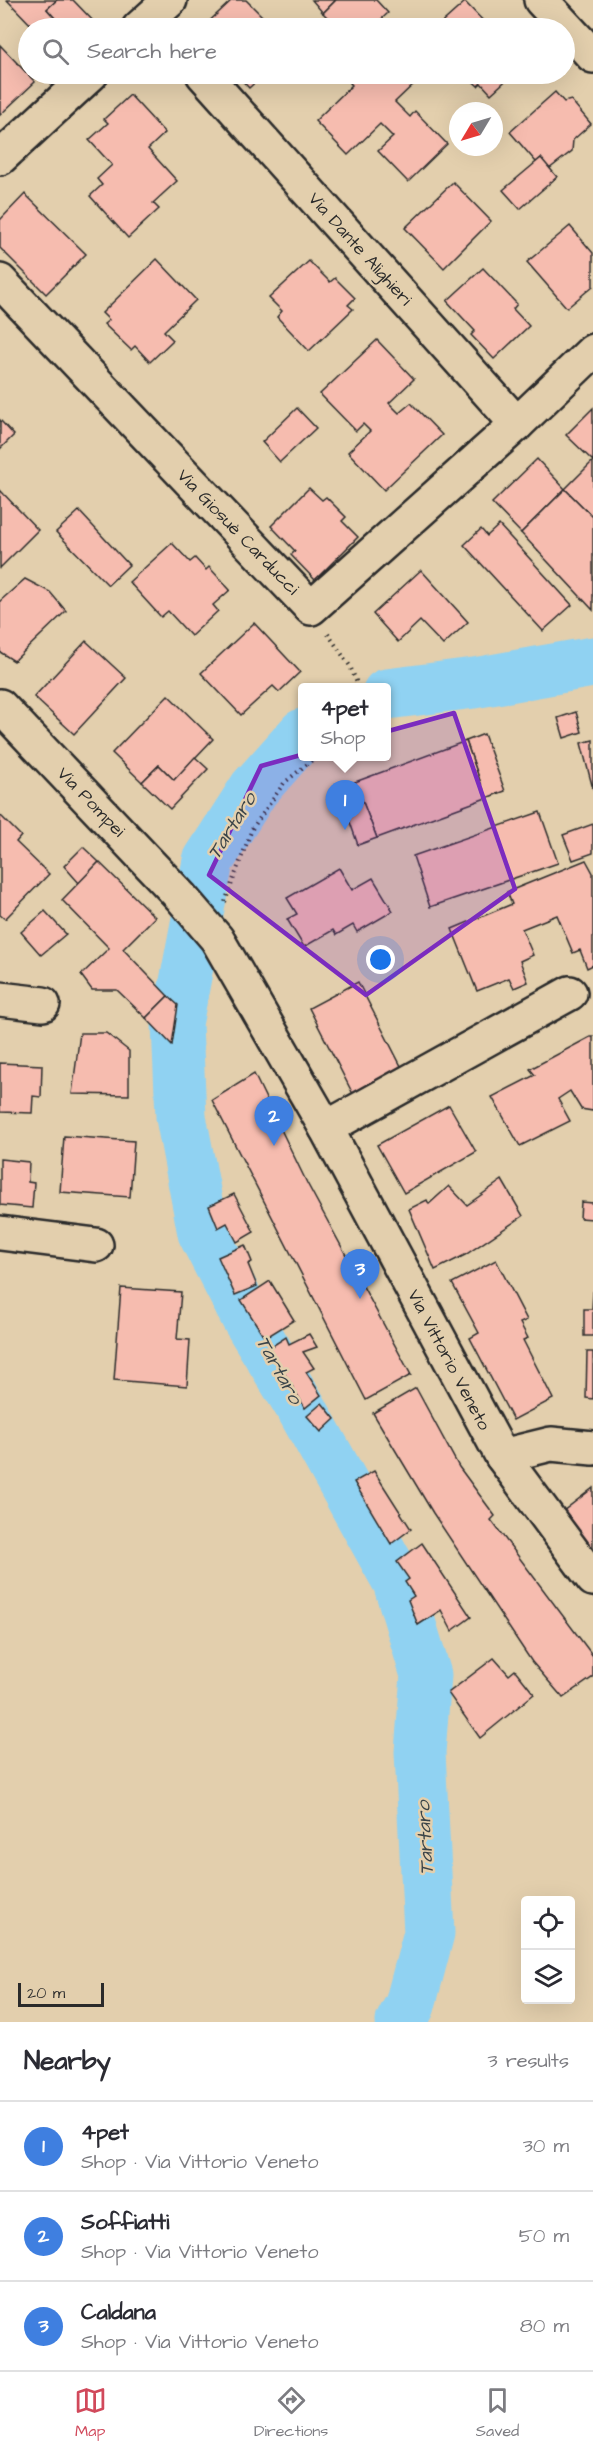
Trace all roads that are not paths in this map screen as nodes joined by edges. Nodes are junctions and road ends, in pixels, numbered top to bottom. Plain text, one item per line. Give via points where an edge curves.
1 (541, 0) edge
2 (558, 18) edge
3 (575, 37) edge
4 (593, 56) edge
5 (80, 84) edge
6 (211, 84) edge
7 (0, 158) edge
8 (0, 281) edge
9 (593, 351) edge
10 (517, 424) junction
11 (3, 713) edge
12 (181, 897) joint
13 (570, 993) dead end
14 (0, 999) edge
15 (43, 1004) dead end
16 (326, 1128) junction
17 (0, 1233) edge
18 (96, 1245) dead end
19 (593, 1448) edge
20 (502, 1456) junction
21 (593, 1579) edge

1 - 2 street
3 - 4 street
5 - 7 street
6 - 10 street, Via Dante Alighieri
8 - 10 street, Via Giosuè Carducci via 311,608
9 - 10 street, Via Giosuè Carducci
11 - 12 street, Via Pompei
12 - 16 street, Via Vittorio Veneto via 217,939
13 - 16 street
14 - 15 street
16 - 20 street, Via Vittorio Veneto
17 - 18 street
19 - 20 street via 551,1444
20 - 21 street, Via Vittorio Veneto

